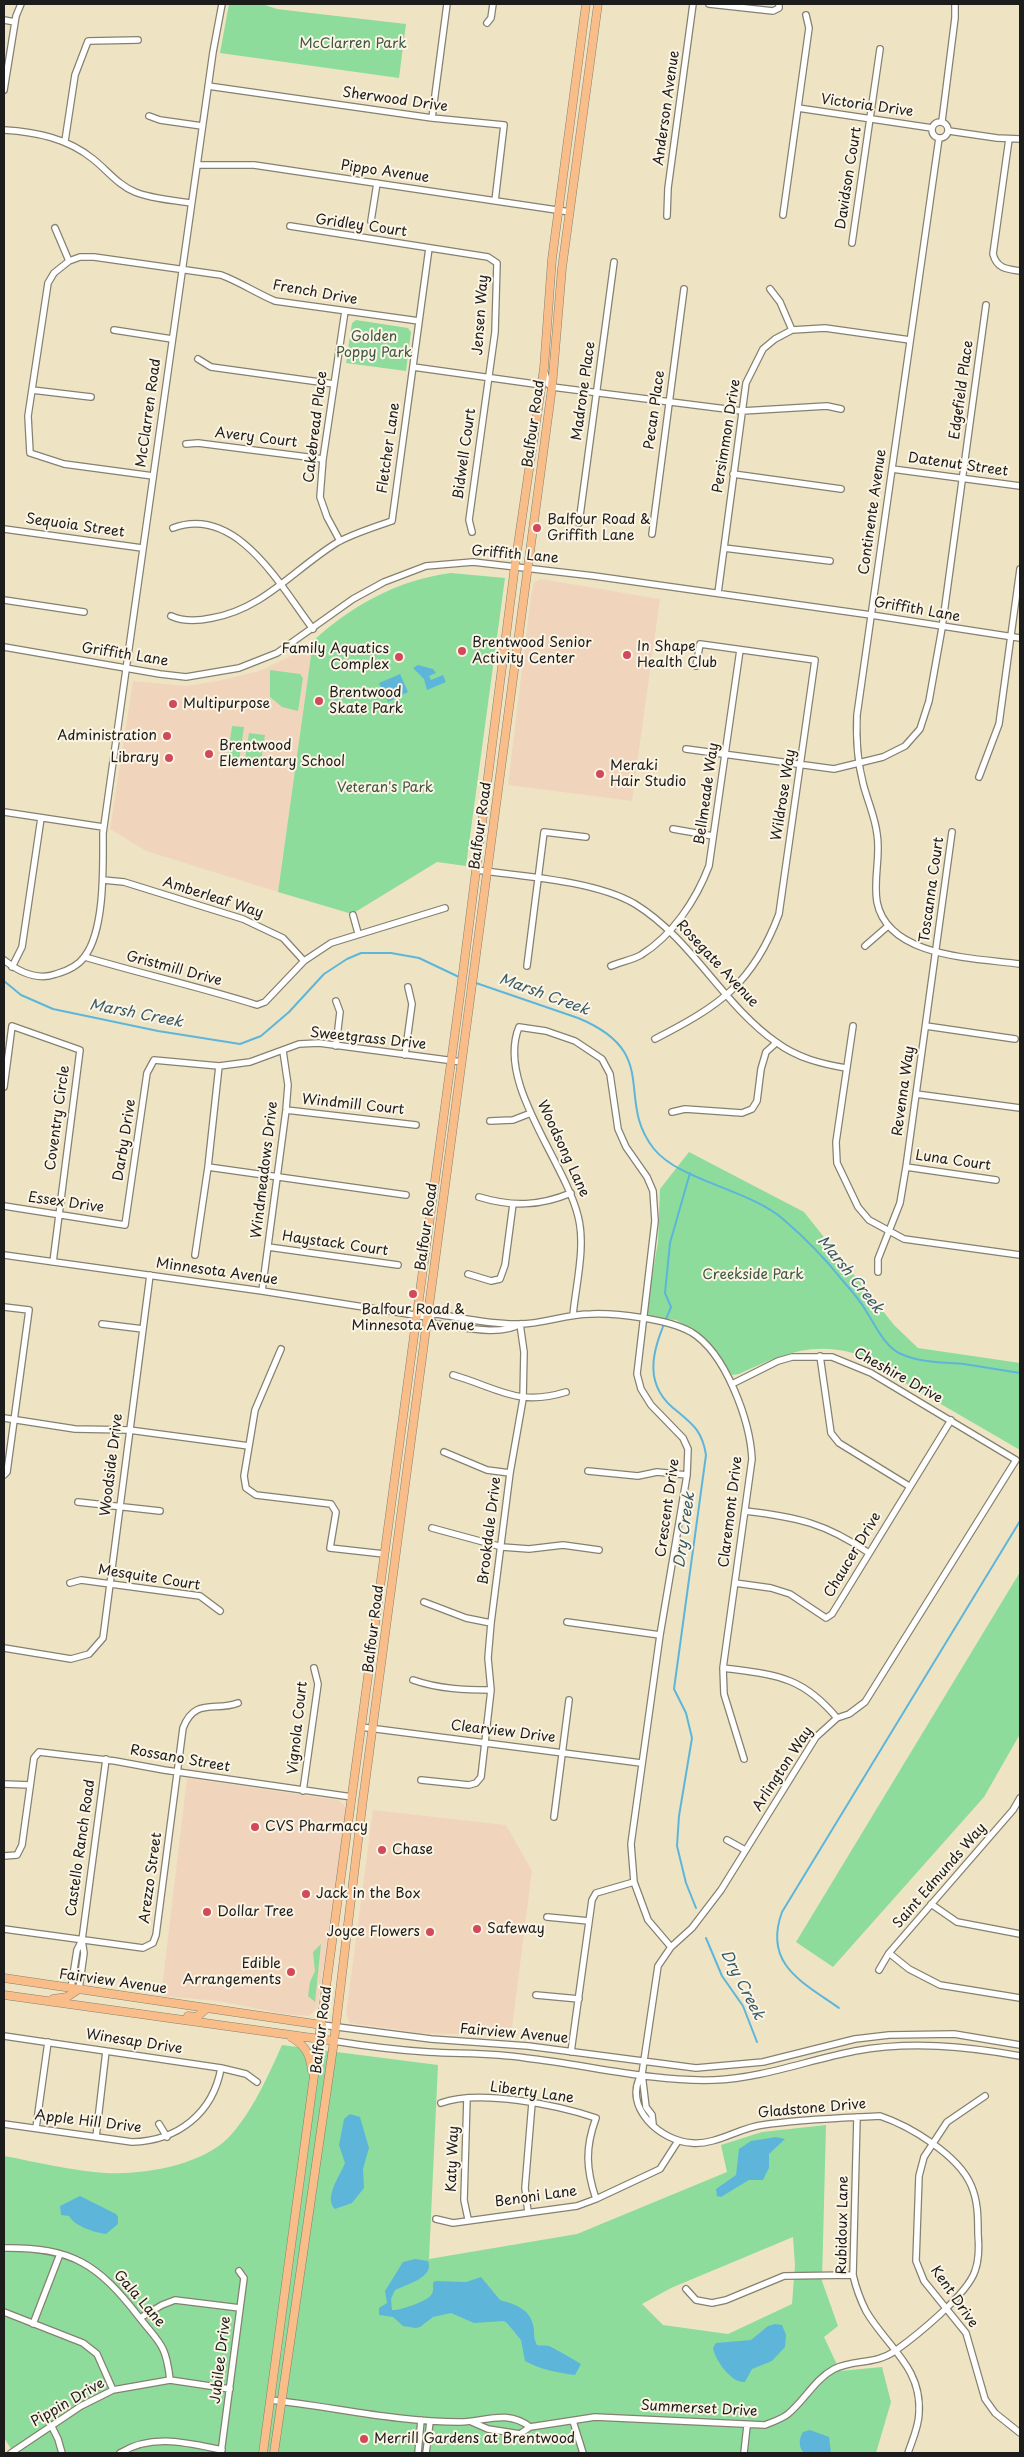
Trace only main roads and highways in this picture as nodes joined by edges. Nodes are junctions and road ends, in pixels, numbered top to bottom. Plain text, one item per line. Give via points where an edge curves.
1 (586, 4) edge
2 (590, 4) edge
3 (597, 8) edge
4 (584, 17) junction
5 (594, 31) junction
6 (4, 1978) edge
7 (75, 1989) junction
8 (4, 1995) edge
9 (41, 2000) junction
10 (207, 2008) junction
11 (146, 2015) junction
12 (322, 2024) junction
13 (287, 2034) junction
14 (320, 2039) junction
15 (334, 2042) junction
16 (314, 2084) junction
17 (264, 2453) edge
18 (274, 2453) edge

1 - 4 main road, Balfour Road
2 - 3 main road via 591,10
3 - 5 main road, Balfour Road
4 - 5 main road
4 - 12 main road, Balfour Road via 552,259 542,385 515,565
5 - 15 main road, Balfour Road via 562,268 552,387
6 - 7 main road, Fairview Avenue
7 - 9 main road via 67,1997
7 - 10 main road, Fairview Avenue
8 - 9 main road, Fairview Avenue
9 - 11 main road, Fairview Avenue
10 - 11 main road via 197,2017 154,2011
10 - 12 main road, Fairview Avenue
11 - 13 main road, Fairview Avenue
12 - 14 main road, Balfour Road
13 - 14 main road, Fairview Avenue
13 - 16 main road via 309,2053
14 - 15 main road, Fairview Avenue
14 - 16 main road, Balfour Road
15 - 18 main road, Balfour Road
16 - 17 main road, Balfour Road

